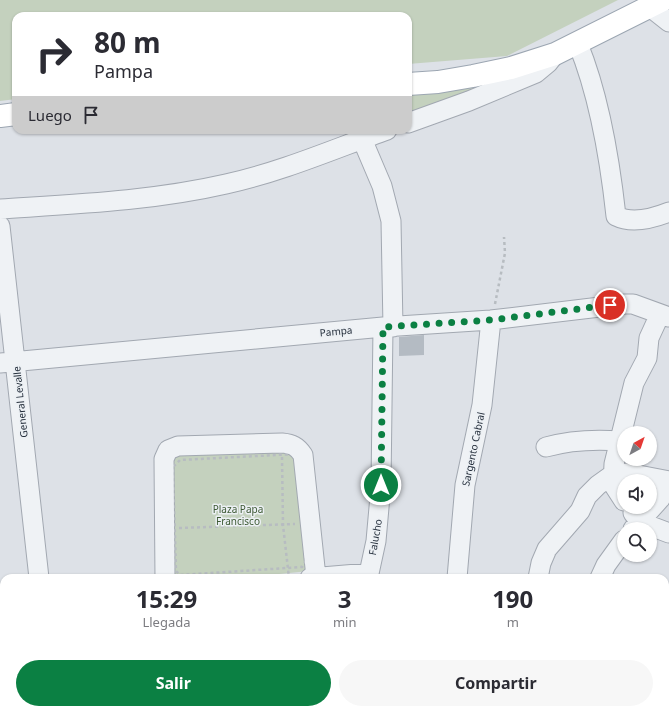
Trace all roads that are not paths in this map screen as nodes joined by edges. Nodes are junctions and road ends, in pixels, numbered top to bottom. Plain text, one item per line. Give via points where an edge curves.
1 (656, 4) edge
2 (669, 22) edge
3 (578, 44) junction
4 (555, 54) junction
5 (412, 84) edge
6 (12, 114) edge
7 (0, 116) edge
8 (412, 122) edge
9 (376, 134) edge
10 (362, 139) junction
11 (0, 209) edge
12 (669, 212) edge
13 (0, 226) edge
14 (665, 316) edge
15 (491, 320) junction
16 (388, 327) junction
17 (8, 362) edge
18 (624, 426) edge
19 (617, 441) edge
20 (546, 447) dead end
21 (617, 454) edge
22 (612, 475) junction
23 (669, 481) edge
24 (669, 485) edge
25 (617, 490) edge
26 (640, 522) edge
27 (657, 530) edge
28 (669, 533) edge
29 (617, 550) edge
30 (37, 574) edge
31 (165, 574) edge
32 (313, 574) edge
33 (369, 574) edge
34 (457, 574) edge
35 (539, 574) edge
36 (602, 574) edge

1 - 2 street
1 - 3 main road
3 - 4 main road
3 - 12 street via 587,65 594,95 612,178 616,216 623,220 643,219
4 - 5 main road via 512,68 438,82
4 - 8 street via 536,73
6 - 7 main road
9 - 10 street
10 - 11 street via 267,174 205,189 116,201
10 - 16 street, Falucho via 382,186 390,221
13 - 17 street, General Levalle
14 - 15 street, Pampa via 633,304 625,304
14 - 18 street via 649,338 647,358 634,383
15 - 16 street, Pampa
15 - 34 street, Sargento Cabral via 482,406 465,485
16 - 17 street, Pampa
16 - 33 street, Falucho via 381,485 376,541
17 - 30 street, General Levalle
19 - 20 street via 566,441
21 - 22 street
22 - 23 street via 641,474
22 - 25 street
22 - 35 street via 587,496 580,511 547,549
24 - 26 street via 660,500
27 - 28 street
29 - 36 street
31 - 32 street via 169,529 164,459 168,450 178,446 282,449 292,445 303,455

